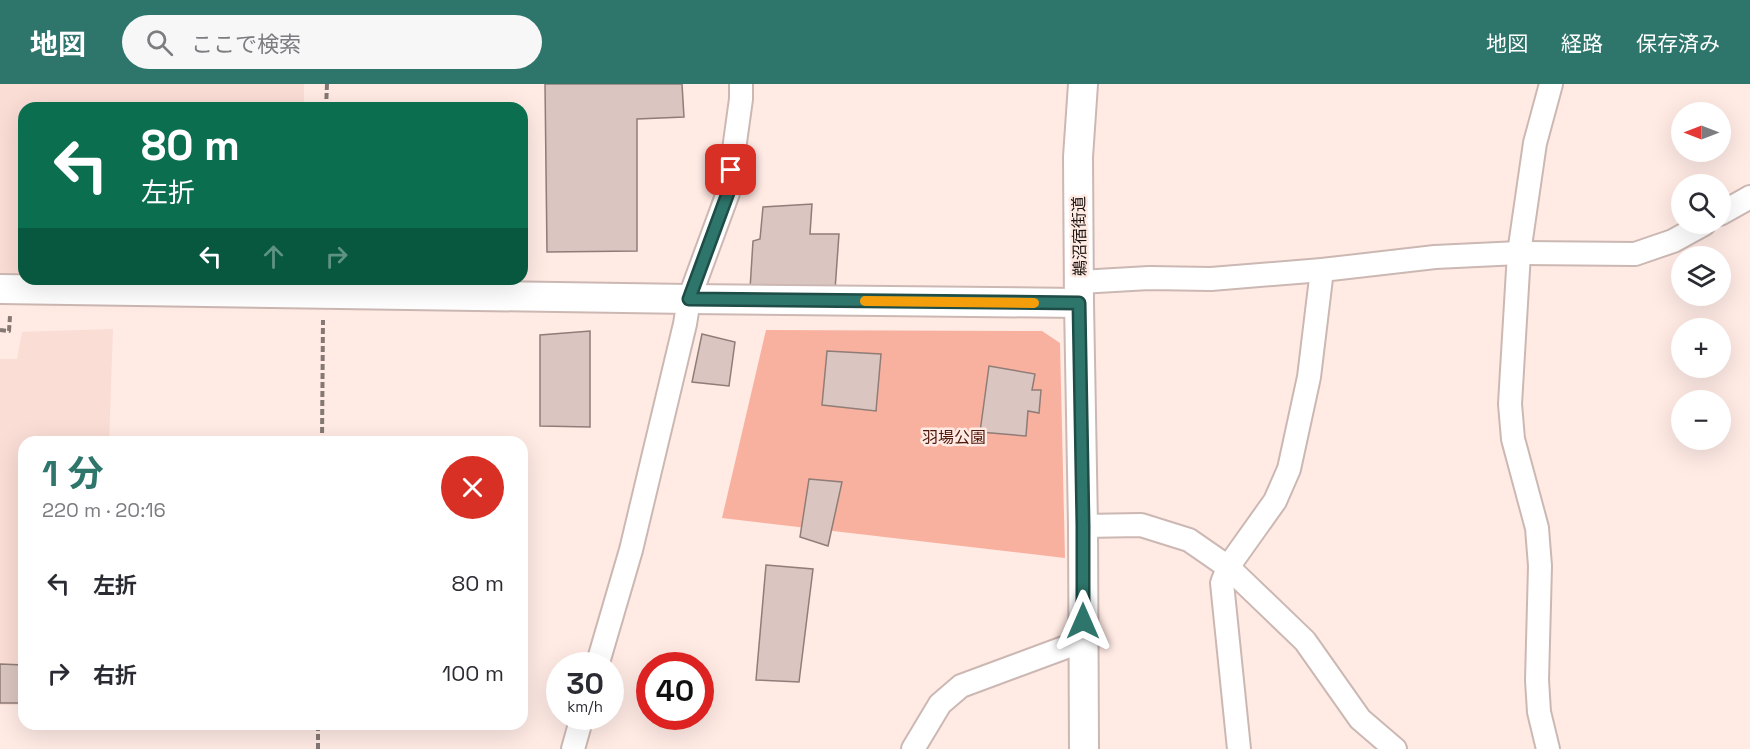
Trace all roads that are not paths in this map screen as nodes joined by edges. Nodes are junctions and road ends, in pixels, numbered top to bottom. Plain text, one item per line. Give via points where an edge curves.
1 (741, 84) edge
2 (1083, 84) edge
3 (1551, 84) edge
4 (1750, 197) edge
5 (1731, 208) edge
6 (1686, 234) edge
7 (1519, 253) junction
8 (1322, 270) junction
9 (0, 289) edge
10 (1079, 292) junction
11 (689, 299) junction
12 (1083, 526) junction
13 (1228, 567) junction
14 (1083, 645) junction
15 (601, 652) edge
16 (578, 730) edge
17 (573, 749) edge
18 (913, 749) edge
19 (1084, 749) edge
20 (1239, 749) edge
21 (1395, 749) edge
22 (1548, 749) edge

1 - 11 street via 728,193
2 - 10 street, 鵜沼宿街道 via 1078,157
3 - 7 street via 1535,143
4 - 5 street
6 - 7 street via 1635,254
7 - 8 street via 1434,256
7 - 22 street via 1510,404 1513,439 1537,528 1537,680 1539,712
8 - 10 street via 1211,279 1149,278
8 - 13 street via 1309,377 1289,469 1275,501
9 - 11 street
10 - 11 street
10 - 12 street, 鵜沼宿街道
11 - 15 street via 634,539
12 - 13 street via 1141,525 1189,540
12 - 14 street, 鵜沼宿街道
13 - 20 street via 1222,583
13 - 21 street via 1305,640 1359,719
14 - 18 street via 1069,646 961,687 940,704
14 - 19 street, 鵜沼宿街道
16 - 17 street

